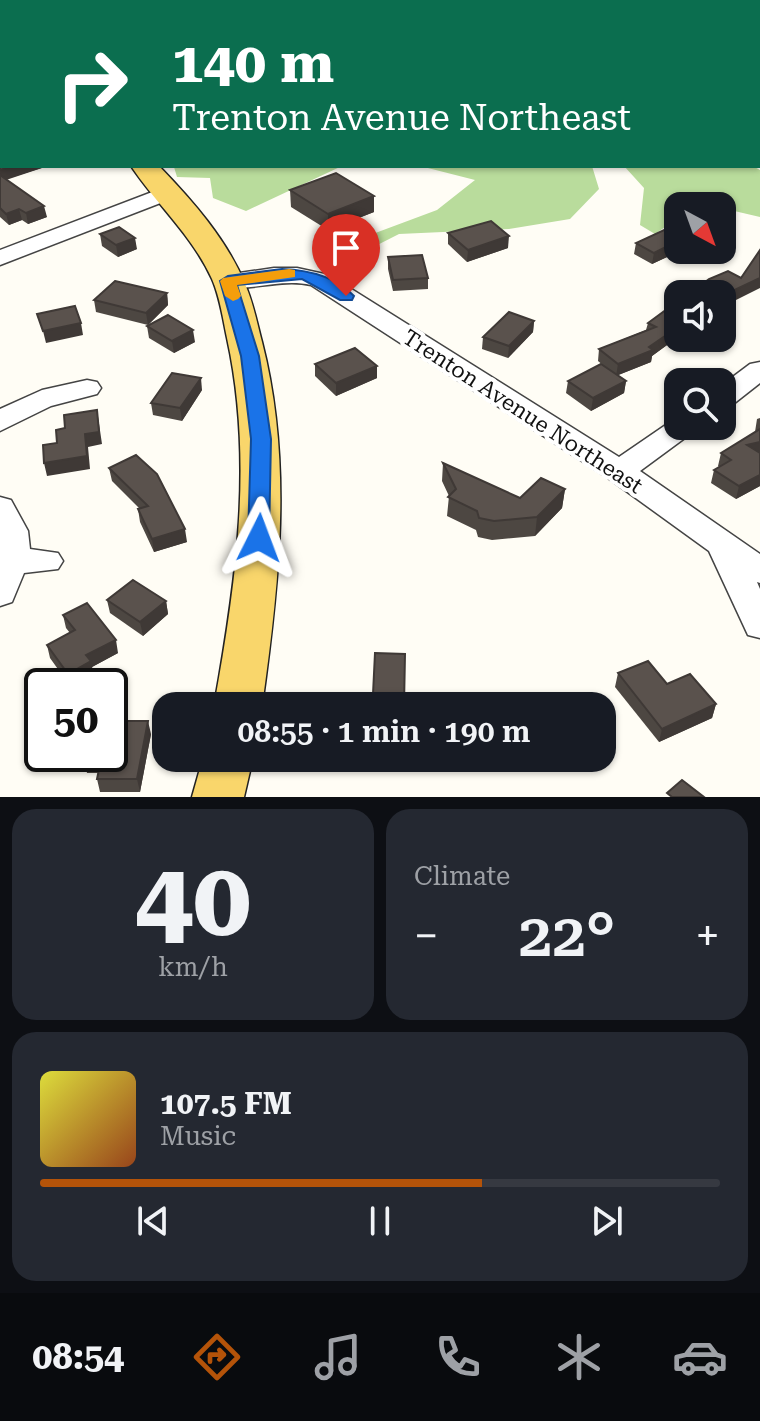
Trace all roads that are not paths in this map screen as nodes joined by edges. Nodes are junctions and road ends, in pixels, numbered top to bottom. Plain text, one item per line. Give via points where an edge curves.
1 (146, 168) edge
2 (168, 192) junction
3 (0, 258) edge
4 (228, 281) junction
5 (760, 370) edge
6 (87, 388) dead end
7 (736, 388) edge
8 (0, 422) edge
9 (664, 439) edge
10 (619, 471) junction
11 (0, 508) edge
12 (723, 545) junction
13 (11, 561) junction
14 (46, 561) dead end
15 (760, 571) edge
16 (0, 593) edge
17 (760, 625) edge
18 (240, 692) edge
19 (224, 772) edge
20 (218, 797) edge

1 - 2 main road
2 - 3 street
2 - 4 main road via 194,223
4 - 10 street, Trenton Avenue Northeast via 282,274 320,280
4 - 18 main road via 250,356 261,439 257,558
5 - 7 street
6 - 8 street via 59,392
9 - 10 street
10 - 12 street, Trenton Avenue Northeast
11 - 13 street via 16,538
12 - 15 street, Trenton Avenue Northeast
12 - 17 street
13 - 14 street
13 - 16 street
19 - 20 main road

